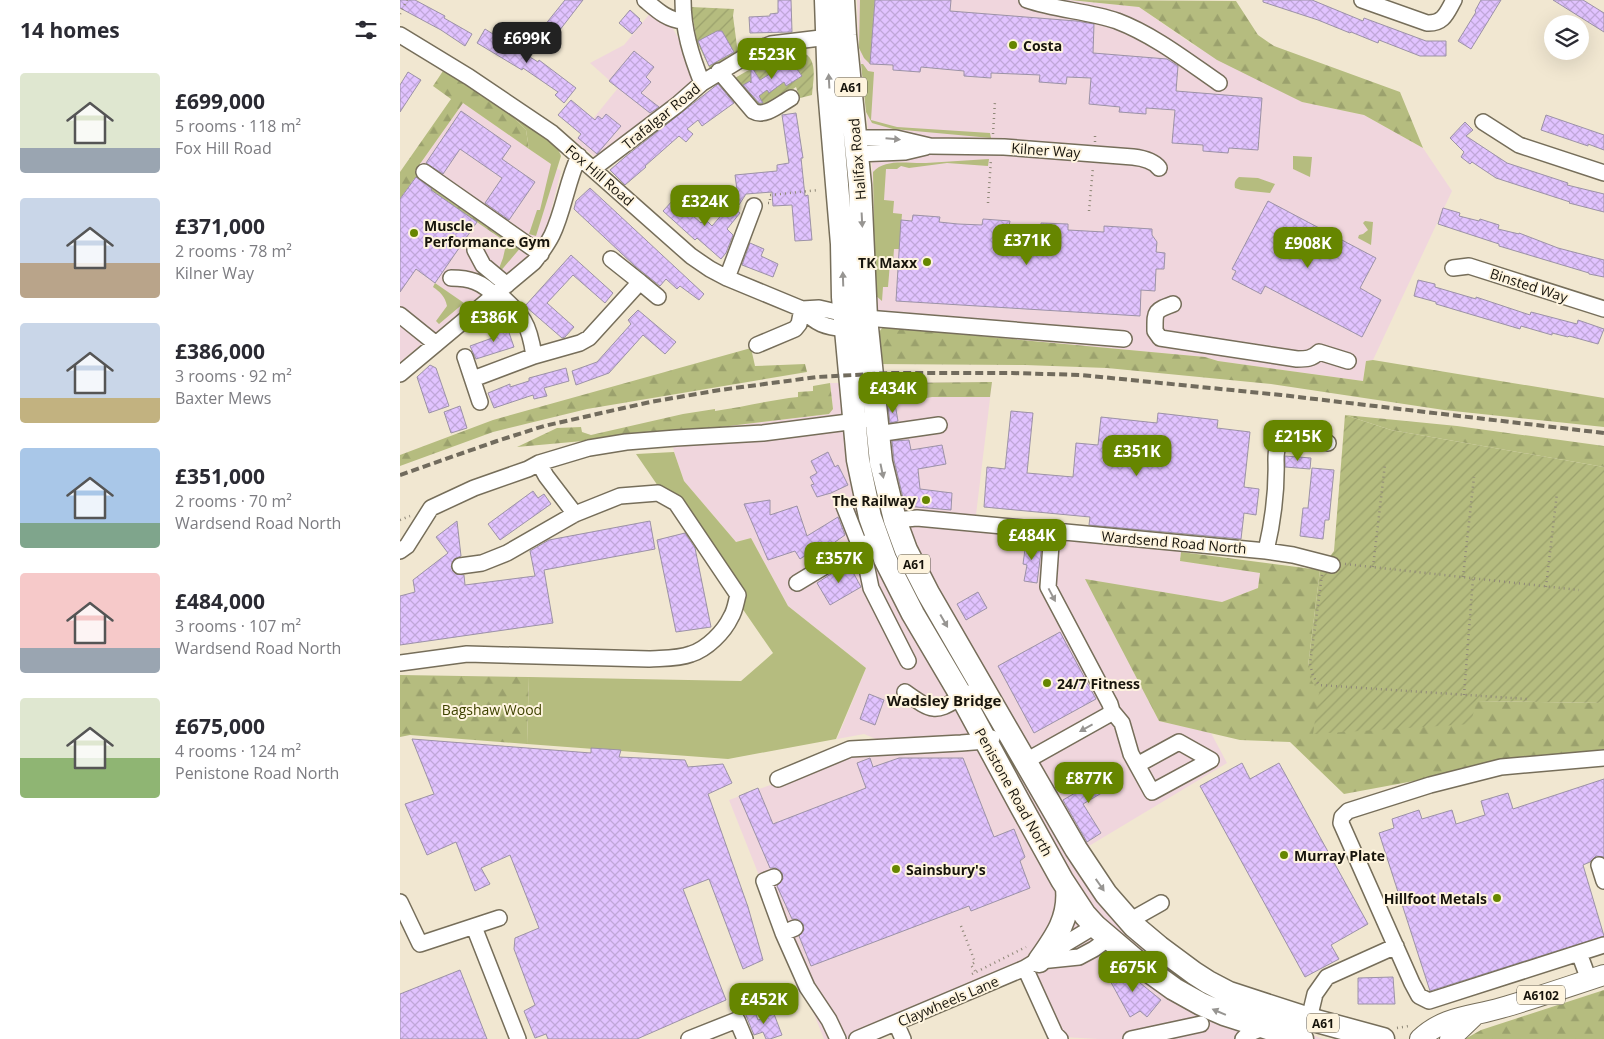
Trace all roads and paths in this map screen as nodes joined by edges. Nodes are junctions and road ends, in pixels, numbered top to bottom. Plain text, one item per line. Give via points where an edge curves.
1 (407, 0) edge
2 (645, 0) edge
3 (683, 0) edge
4 (826, 0) edge
5 (843, 0) edge
6 (1027, 0) edge
7 (1362, 0) edge
8 (1454, 0) edge
9 (400, 14) edge
10 (683, 21) junction
11 (400, 35) edge
12 (836, 36) junction
13 (719, 71) junction
14 (702, 83) junction
15 (1219, 83) dead end
16 (791, 98) dead end
17 (1483, 122) dead end
18 (1095, 133) dead end
19 (834, 147) junction
20 (856, 147) junction
21 (1094, 154) junction
22 (579, 156) junction
23 (594, 168) junction
24 (1159, 168) dead end
25 (424, 172) dead end
26 (1604, 173) edge
27 (838, 189) junction
28 (754, 206) joint
29 (1089, 211) dead end
30 (475, 250) dead end
31 (541, 254) junction
32 (611, 259) dead end
33 (1453, 268) dead end
34 (451, 278) dead end
35 (727, 278) junction
36 (640, 282) junction
37 (500, 291) junction
38 (658, 297) dead end
39 (1173, 304) dead end
40 (802, 309) junction
41 (1604, 309) edge
42 (400, 315) edge
43 (852, 321) junction
44 (1124, 339) dead end
45 (436, 344) junction
46 (757, 344) dead end
47 (534, 356) junction
48 (465, 357) dead end
49 (1348, 361) dead end
50 (400, 374) edge
51 (473, 379) junction
52 (480, 402) dead end
53 (869, 425) junction
54 (940, 425) dead end
55 (1328, 442) dead end
56 (539, 463) junction
57 (1385, 464) dead end
58 (1474, 477) dead end
59 (1557, 493) dead end
60 (844, 506) dead end
61 (575, 514) junction
62 (895, 520) junction
63 (1052, 530) junction
64 (869, 542) junction
65 (400, 551) edge
66 (1266, 551) junction
67 (1327, 564) junction
68 (460, 566) dead end
69 (1373, 567) junction
70 (1463, 577) junction
71 (1473, 578) junction
72 (797, 583) dead end
73 (1546, 587) junction
74 (1579, 590) dead end
75 (908, 661) dead end
76 (400, 663) edge
77 (982, 686) junction
78 (905, 692) dead end
79 (1464, 695) junction
80 (962, 697) junction
81 (1527, 699) dead end
82 (1112, 711) junction
83 (1006, 730) junction
84 (986, 741) junction
85 (1604, 758) edge
86 (1024, 762) junction
87 (1137, 765) dead end
88 (778, 779) dead end
89 (1599, 866) dead end
90 (774, 877) dead end
91 (1604, 881) edge
92 (1067, 888) junction
93 (400, 902) edge
94 (1161, 903) dead end
95 (499, 918) dead end
96 (1112, 924) junction
97 (961, 926) dead end
98 (474, 927) junction
99 (1604, 945) edge
100 (1396, 946) junction
101 (1579, 953) junction
102 (1031, 959) junction
103 (976, 972) junction
104 (968, 976) dead end
105 (1596, 977) edge
106 (1476, 1014) junction
107 (896, 1023) junction
108 (1201, 1024) dead end
109 (1265, 1027) junction
110 (1306, 1029) edge
111 (1419, 1032) edge
112 (1388, 1033) edge
113 (1054, 1037) edge
114 (1150, 1037) edge
115 (518, 1039) edge
116 (689, 1039) edge
117 (745, 1039) edge
118 (838, 1039) edge
119 (857, 1039) edge
120 (903, 1039) edge
121 (1131, 1039) edge
122 (1243, 1039) edge
123 (1450, 1039) edge

1 - 9 path
2 - 10 street via 664,16
3 - 10 street
4 - 12 highway, Halifax Road / A61
5 - 12 highway, Halifax Road / A61
6 - 15 street via 1116,21 1170,49
7 - 8 street via 1427,23 1436,23
10 - 14 street
11 - 22 street, Fox Hill Road via 526,114
12 - 13 street, Trafalgar Road via 771,44
19 -> 12 highway, Halifax Road / A61
12 - 20 highway, Halifax Road / A61
13 - 14 street, Trafalgar Road
13 - 16 street via 758,114
14 - 23 street, Trafalgar Road via 677,106
17 - 26 street via 1519,144
18 - 21 path
19 - 20 highway via 844,142
19 - 27 highway, Halifax Road / A61
20 - 21 street, Kilner Way via 867,138 896,138 930,146 1004,147
20 -> 43 highway, Halifax Road / A61 via 860,193
21 - 24 street, Kilner Way via 1144,158
21 - 29 path
22 - 23 street, Fox Hill Road
22 - 31 street via 553,234
23 - 35 street, Fox Hill Road via 687,252 710,270
25 - 31 street
27 - 28 path via 770,195 770,202
43 -> 27 highway, Halifax Road / A61
28 - 35 street
30 - 37 street
31 - 37 street
32 - 36 street
33 - 41 street, Binsted Way via 1469,266
34 - 37 street via 466,278
35 - 40 street, Fox Hill Road
36 - 38 street
36 - 47 street via 589,338
37 - 45 street
37 - 47 street via 524,320
39 - 49 street via 1156,311 1155,332 1160,338 1297,359 1308,359 1319,352
40 - 43 street, Fox Hill Road via 819,308
40 - 46 street via 795,329
42 - 45 street
43 - 44 street, Fox Hill Road
43 - 53 highway, Penistone Road North / A61
45 - 50 street
47 - 51 street
48 - 51 street
51 - 52 street
53 - 54 street
53 - 56 street via 626,442 589,448
53 -> 62 highway, Penistone Road North / A61
53 - 64 highway, Penistone Road North / A61 via 858,460 870,517
55 - 66 street via 1290,441 1282,442 1278,447 1273,521
56 - 61 street
56 - 65 street via 431,508 408,546
57 - 69 path
58 - 70 path
59 - 73 path
60 - 64 street
61 - 68 street via 507,553 482,563
61 - 76 street via 620,496 658,493 676,503 738,595 731,617 721,632 692,654 676,657 467,654
62 - 63 street, Wardsend Road North via 916,518
62 - 64 highway via 885,524
62 -> 77 highway, Penistone Road North / A61 via 928,593
63 - 66 street, Wardsend Road North
63 -> 82 street via 1048,587
64 - 72 street
64 - 75 street via 865,559 871,588
64 - 80 highway, Penistone Road North / A61 via 886,559 913,614
66 - 67 street, Wardsend Road North
67 - 69 path
67 - 79 path via 1310,664 1319,684
69 - 70 path
70 - 71 path
71 - 73 path
71 - 79 path
73 - 74 path
77 - 80 street
77 - 83 highway, Penistone Road North / A61
78 - 80 street via 934,710
79 - 81 path
80 - 84 highway, Penistone Road North / A61
82 -> 86 street
82 - 87 street via 1122,723
83 - 84 street
83 - 86 highway, Penistone Road North / A61
84 - 88 street via 850,749
84 - 92 highway, Penistone Road North / A61
85 - 100 street via 1501,767 1430,785 1348,812 1342,817 1341,823
86 -> 96 highway, Penistone Road North / A61 via 1089,869
89 - 91 street
90 - 118 street via 764,881 789,931 807,987
92 - 96 highway, Penistone Road North / A61 via 1085,915
92 - 102 highway via 1067,913 1062,927
93 - 98 street via 420,944
94 - 96 street, Claywheels Lane
95 - 98 street
96 - 102 street, Claywheels Lane
109 -> 96 highway, Penistone Road North / A61 via 1224,1014 1174,989 1149,972
96 - 110 highway, Penistone Road North / A61 via 1159,947 1208,982
97 - 103 path via 975,962 971,965
98 - 115 street
99 - 101 street
100 - 101 street via 1419,996 1429,1001
100 - 110 street via 1327,977 1315,994
101 - 105 street
102 - 103 path
102 - 107 street, Claywheels Lane
102 - 113 street
103 - 104 path
105 - 106 main road, A6102
106 - 111 main road, A6102
106 - 123 main road
107 - 119 street, Claywheels Lane
107 - 120 street
108 - 114 street
109 - 110 highway, Penistone Road North / A61
109 - 122 street
110 - 112 highway, Penistone Road North / A61
111 - 112 path
114 - 121 street
116 - 117 street via 737,1020

